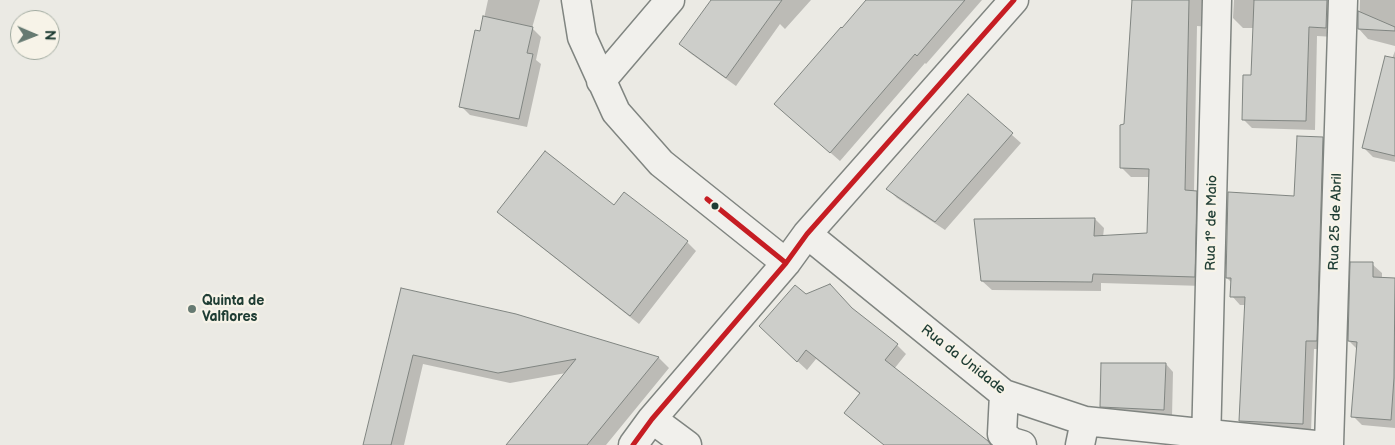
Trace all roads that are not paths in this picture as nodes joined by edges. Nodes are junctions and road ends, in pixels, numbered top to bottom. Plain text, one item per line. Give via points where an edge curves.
1 (576, 0) edge
2 (670, 0) edge
3 (1014, 0) edge
4 (1217, 0) edge
5 (1343, 0) edge
6 (601, 81) junction
7 (807, 234) junction
8 (786, 263) junction
9 (1004, 394) junction
10 (652, 419) junction
11 (1082, 433) edge
12 (1206, 439) edge
13 (633, 445) edge
14 (687, 445) edge
15 (1022, 445) edge
16 (1315, 445) edge
17 (1330, 445) edge

1 - 6 street via 582,37
2 - 6 street
3 - 7 street
4 - 12 street, Rua 1º de Maio
5 - 17 street, Rua 25 de Abril
6 - 8 street via 616,112 661,163
7 - 8 street
7 - 9 street, Rua da Unidade
8 - 10 street
9 - 11 street, Rua da Unidade
9 - 15 street via 1002,434
10 - 13 street
10 - 14 street
11 - 12 street, Rua da Unidade
12 - 16 street, Rua da Unidade

